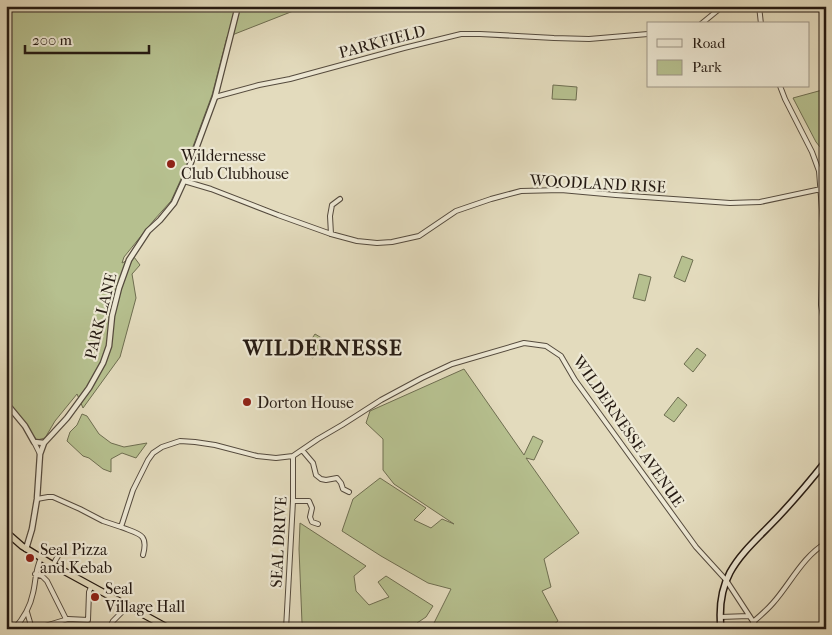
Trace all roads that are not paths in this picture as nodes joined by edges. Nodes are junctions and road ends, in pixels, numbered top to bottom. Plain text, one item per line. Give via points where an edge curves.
1 (238, 6) edge
2 (722, 6) edge
3 (759, 6) edge
4 (704, 22) edge
5 (761, 22) edge
6 (647, 34) edge
7 (781, 88) edge
8 (215, 97) junction
9 (184, 181) junction
10 (821, 189) junction
11 (340, 198) dead end
12 (332, 234) junction
13 (826, 332) edge
14 (6, 403) edge
15 (34, 442) junction
16 (44, 443) junction
17 (302, 450) junction
18 (40, 454) junction
19 (293, 456) junction
20 (826, 461) edge
21 (349, 492) dead end
22 (37, 499) junction
23 (293, 501) junction
24 (318, 524) dead end
25 (121, 527) junction
26 (6, 532) edge
27 (826, 543) edge
28 (26, 549) junction
29 (59, 554) dead end
30 (143, 555) dead end
31 (41, 558) junction
32 (53, 565) junction
33 (36, 574) junction
34 (726, 580) junction
35 (91, 587) junction
36 (118, 593) dead end
37 (115, 599) junction
38 (128, 606) junction
39 (27, 612) junction
40 (749, 616) junction
41 (720, 617) junction
42 (66, 619) junction
43 (88, 620) junction
44 (59, 622) junction
45 (753, 622) junction
46 (95, 627) edge
47 (110, 627) edge
48 (14, 629) edge
49 (32, 629) edge
50 (61, 629) edge
51 (170, 629) edge
52 (286, 629) edge
53 (721, 629) edge
54 (758, 629) edge

1 - 8 street, PARK LANE
2 - 4 street
3 - 5 street
6 - 8 street, PARKFIELD via 589,39 461,34
7 - 10 street via 812,152
8 - 9 street, PARK LANE
9 - 12 street, WOODLAND RISE via 211,188
9 - 16 street, PARK LANE via 174,203 148,231 129,260 119,288 103,363 67,418
10 - 12 street, WOODLAND RISE via 760,202 730,203 561,190 521,191 456,211 419,236 408,239 376,243
10 - 13 street via 821,305
11 - 12 street via 332,204
14 - 15 street
15 - 16 street
15 - 18 street
16 - 18 street, PARK LANE
17 - 19 street, WILDERNESSE AVENUE
17 - 21 street via 313,463 316,475 326,480 337,478 343,489
17 - 34 street, WILDERNESSE AVENUE via 381,400 452,364 524,343 546,346 561,356 696,547
18 - 22 street, PARK LANE
19 - 23 street, SEAL DRIVE
19 - 25 street via 257,456 195,442 180,441 162,447 153,453 143,469
20 - 34 main road via 742,555
22 - 25 street via 53,497
22 - 28 street, PARK LANE
23 - 24 street via 309,501 312,508 310,517
23 - 52 street, SEAL DRIVE
25 - 30 street via 145,540
26 - 28 highway
27 - 45 street via 799,568 774,602
28 - 31 highway
29 - 32 street
31 - 32 highway
31 - 33 street
32 - 35 highway
33 - 39 street
33 - 42 street via 47,581
34 - 40 street, WILDERNESSE AVENUE
34 - 41 main road
35 - 37 highway
35 - 43 street
36 - 37 street
37 - 38 highway
38 - 47 street
38 - 51 highway
39 - 48 street
39 - 49 street
40 - 41 street
40 - 45 street, WILDERNESSE AVENUE
41 - 53 main road
42 - 43 street
42 - 44 street
43 - 46 street
44 - 49 street
44 - 50 street
45 - 54 street, WILDERNESSE AVENUE
46 - 47 street

